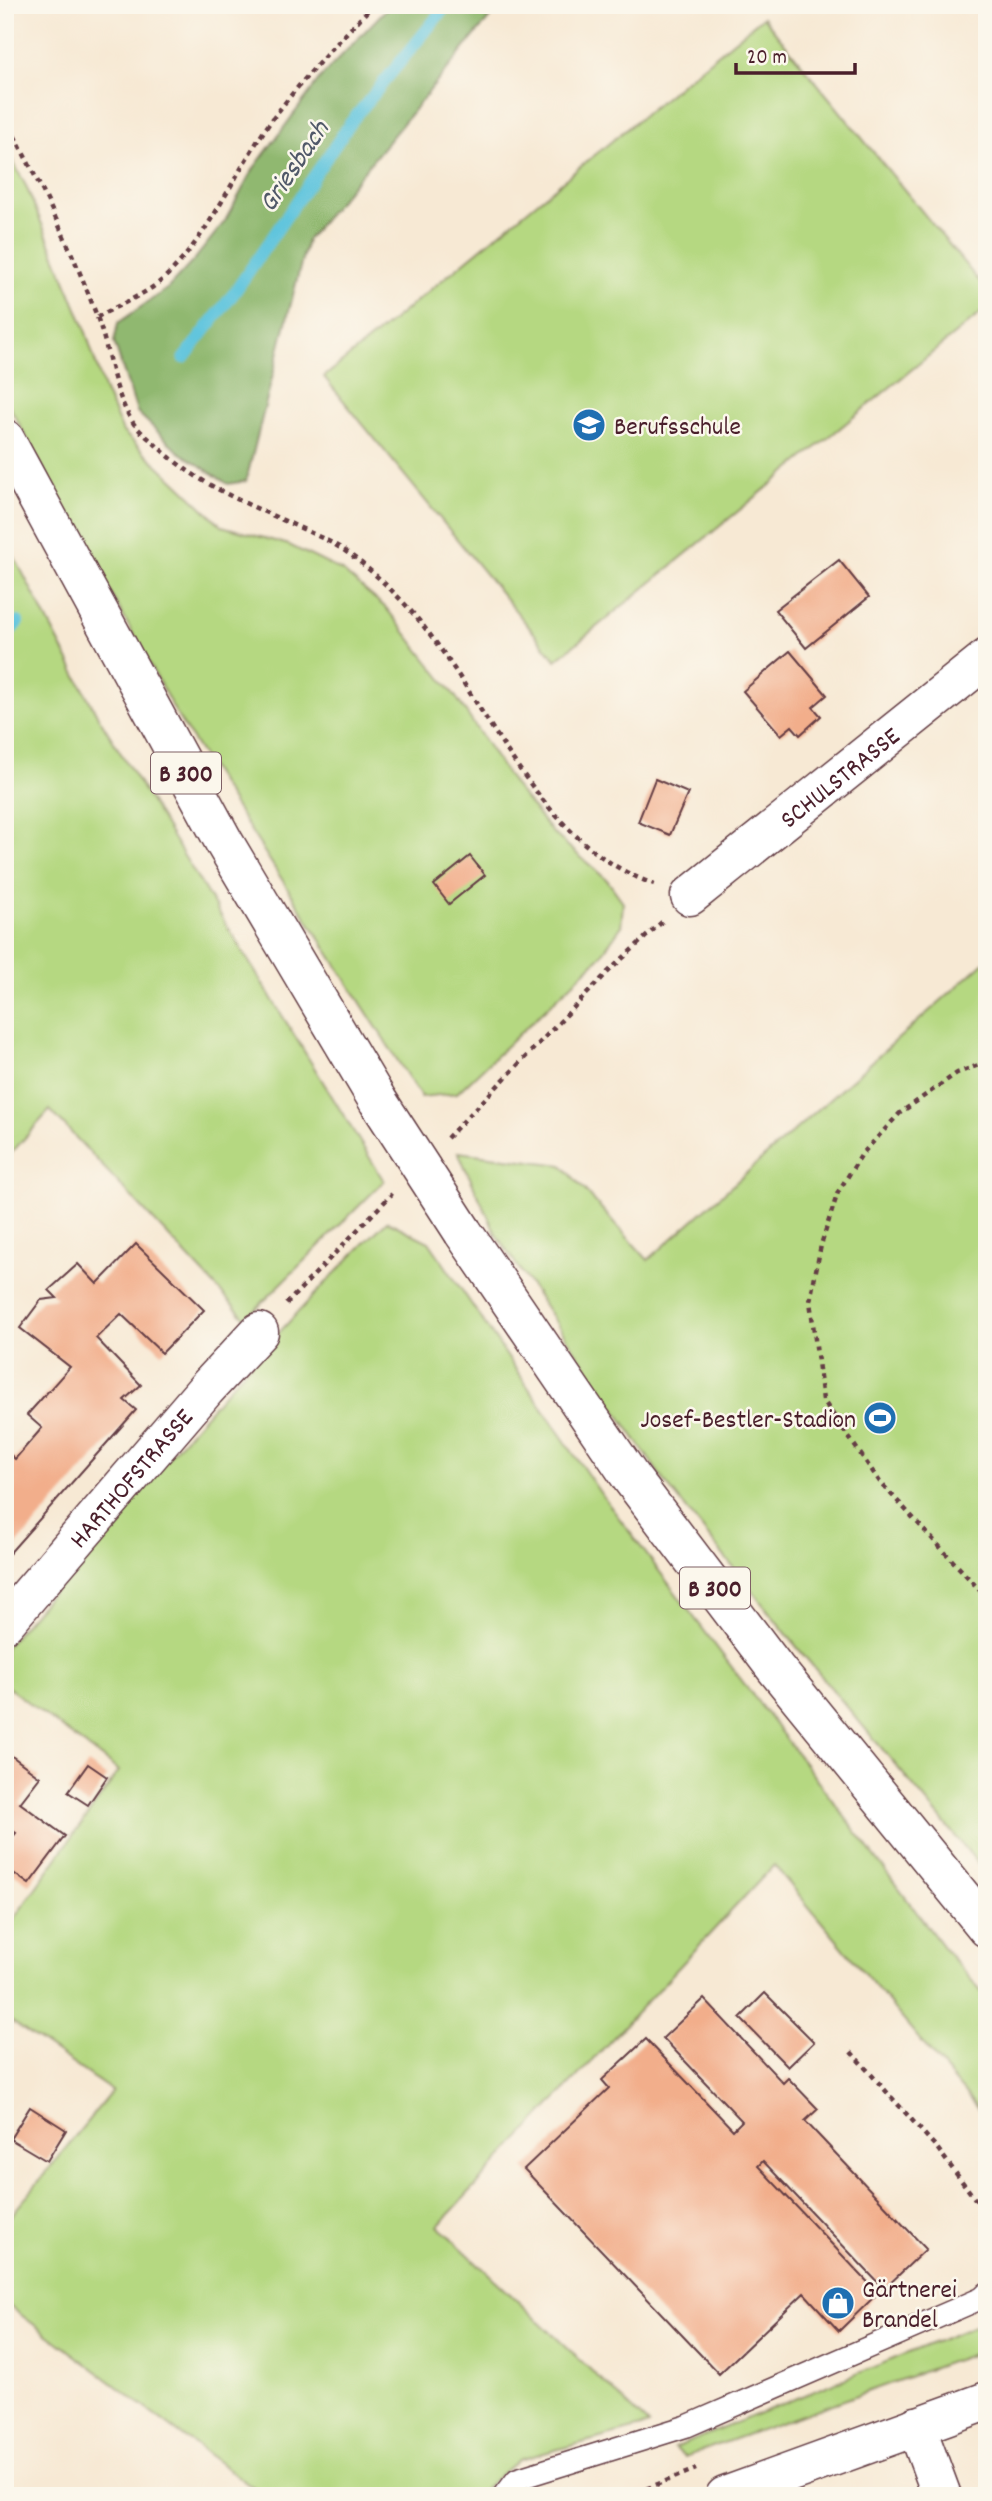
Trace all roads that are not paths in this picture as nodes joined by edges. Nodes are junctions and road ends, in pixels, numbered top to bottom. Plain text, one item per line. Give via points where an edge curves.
1 (5, 439) edge
2 (987, 658) edge
3 (690, 896) road end
4 (259, 1332) road end
5 (5, 1623) edge
6 (987, 1928) edge
7 (987, 2293) edge
8 (987, 2401) edge
9 (916, 2426) junction
10 (504, 2496) edge
11 (724, 2496) edge
12 (942, 2496) edge

1 - 6 main road, B 300, bridge via 224,842 378,1101 463,1232 631,1478 776,1669
2 - 3 main road, SCHULSTRASSE
4 - 5 main road, HARTHOFSTRASSE
7 - 10 lane via 687,2427 517,2479
8 - 9 main road
9 - 11 main road
9 - 12 main road

